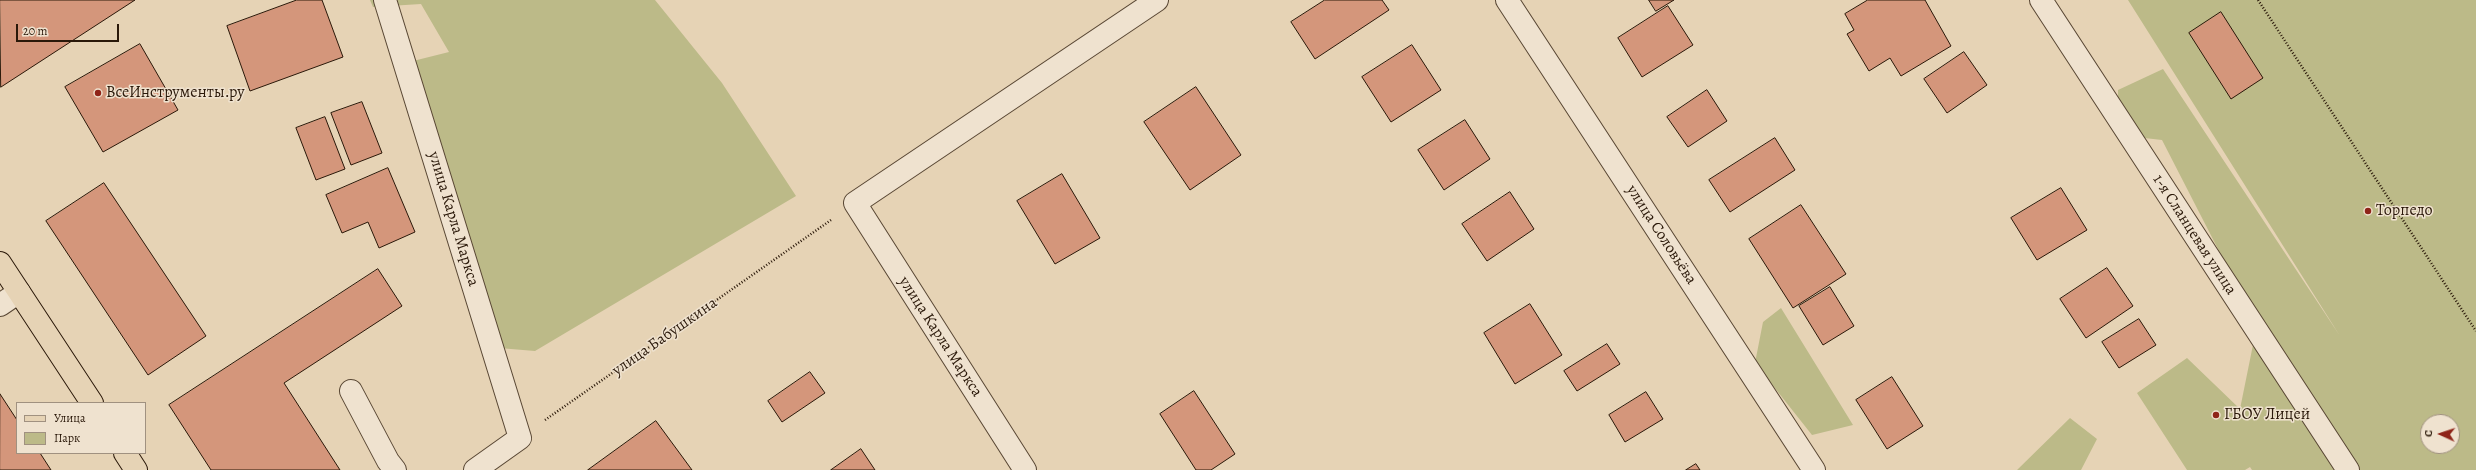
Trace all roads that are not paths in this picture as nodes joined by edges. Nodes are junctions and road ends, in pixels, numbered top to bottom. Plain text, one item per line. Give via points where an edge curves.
1 (385, 0) edge
2 (1157, 0) edge
3 (1507, 0) edge
4 (2041, 0) edge
5 (0, 263) edge
6 (19, 292) junction
7 (0, 305) edge
8 (351, 391) dead end
9 (91, 402) edge
10 (126, 454) edge
11 (136, 470) edge
12 (396, 470) edge
13 (475, 470) edge
14 (1025, 470) edge
15 (1814, 470) edge
16 (2348, 470) edge

1 - 13 street, улица Карла Маркса via 520,438
2 - 14 street, улица Карла Маркса via 855,203
3 - 15 street, улица Соловьёва
4 - 16 street, 1-я Сланцевая улица
5 - 6 main road
6 - 7 street
6 - 9 main road
8 - 12 street via 388,461
10 - 11 main road

